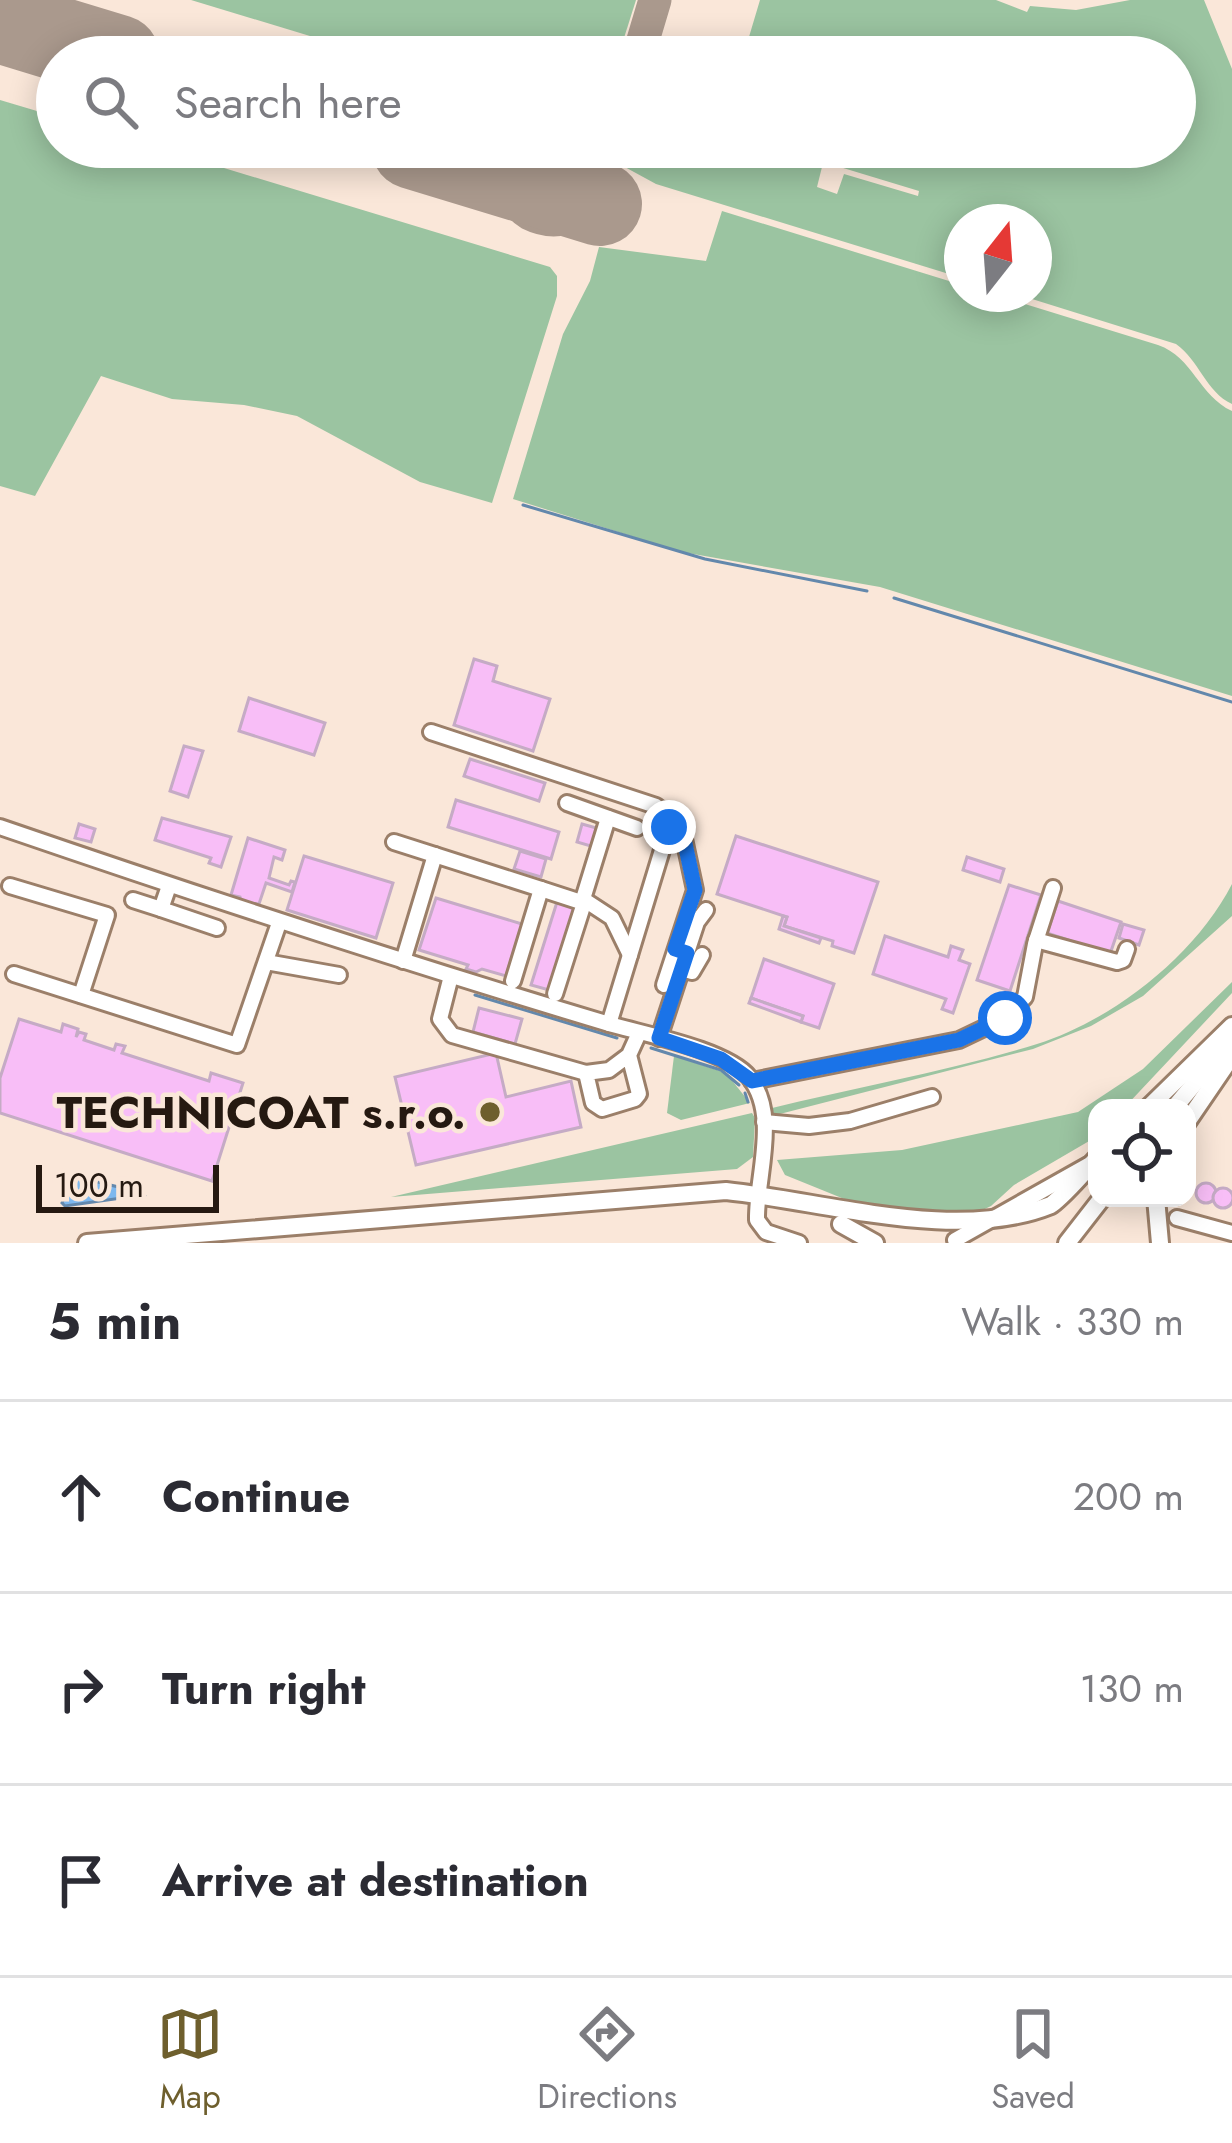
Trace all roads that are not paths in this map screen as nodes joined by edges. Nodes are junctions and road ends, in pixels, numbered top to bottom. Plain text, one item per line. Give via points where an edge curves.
1 (431, 732) dead end
2 (567, 803) dead end
3 (608, 818) junction
4 (0, 827) edge
5 (669, 827) junction
6 (637, 828) dead end
7 (394, 842) dead end
8 (435, 855) junction
9 (10, 886) dead end
10 (169, 886) junction
11 (1053, 888) dead end
12 (542, 889) junction
13 (133, 900) dead end
14 (584, 903) junction
15 (161, 909) junction
16 (706, 910) dead end
17 (279, 923) junction
18 (218, 928) dead end
19 (1036, 940) junction
20 (1127, 949) dead end
21 (688, 952) junction
22 (630, 955) junction
23 (403, 961) junction
24 (266, 962) junction
25 (14, 974) dead end
26 (339, 975) dead end
27 (451, 976) junction
28 (513, 981) dead end
29 (664, 985) dead end
30 (555, 994) dead end
31 (81, 995) junction
32 (609, 1024) junction
33 (1232, 1026) edge
34 (639, 1033) junction
35 (659, 1038) junction
36 (1232, 1039) edge
37 (629, 1055) junction
38 (1232, 1056) edge
39 (586, 1073) junction
40 (752, 1081) junction
41 (932, 1097) dead end
42 (1157, 1099) edge
43 (1182, 1099) edge
44 (1196, 1109) edge
45 (764, 1121) junction
46 (1088, 1167) edge
47 (756, 1194) junction
48 (1095, 1207) edge
49 (1157, 1207) edge
50 (825, 1214) junction
51 (1177, 1218) dead end
52 (1232, 1234) edge
53 (954, 1242) edge
54 (87, 1243) edge
55 (799, 1243) edge
56 (875, 1243) edge
57 (1067, 1243) edge
58 (1160, 1243) edge

1 - 5 street via 656,806
2 - 3 street
3 - 6 street
3 - 14 street
4 - 10 street
5 - 21 street via 683,834 695,890
5 - 22 street
7 - 8 street
8 - 12 street
8 - 23 street
9 - 31 street via 107,915
10 - 15 street
10 - 17 street
11 - 19 street
12 - 14 street
12 - 28 street
13 - 15 street
14 - 22 street via 611,918
14 - 30 street
15 - 18 street
16 - 21 street
17 - 23 street
17 - 24 street
19 - 20 street via 1117,962
19 - 40 street via 1025,997 1005,1018 959,1040
21 - 29 street
21 - 35 street
22 - 32 street
23 - 27 street
24 - 26 street
24 - 31 street via 237,1045
25 - 31 street
27 - 32 street
27 - 39 street via 440,1019 452,1035
32 - 34 street
33 - 42 main road
34 - 35 street
34 - 37 street
35 - 40 street via 721,1059
36 - 43 main road
37 - 39 street via 609,1070
37 - 39 street via 635,1099 602,1108 593,1103
38 - 44 main road
40 - 45 street
41 - 45 street via 850,1121
45 - 47 street
46 - 53 main road via 1019,1224
47 - 50 main road
47 - 54 main road via 698,1191
47 - 55 street via 766,1232
48 - 57 main road
49 - 58 main road
50 - 53 main road
50 - 56 main road
51 - 52 street

